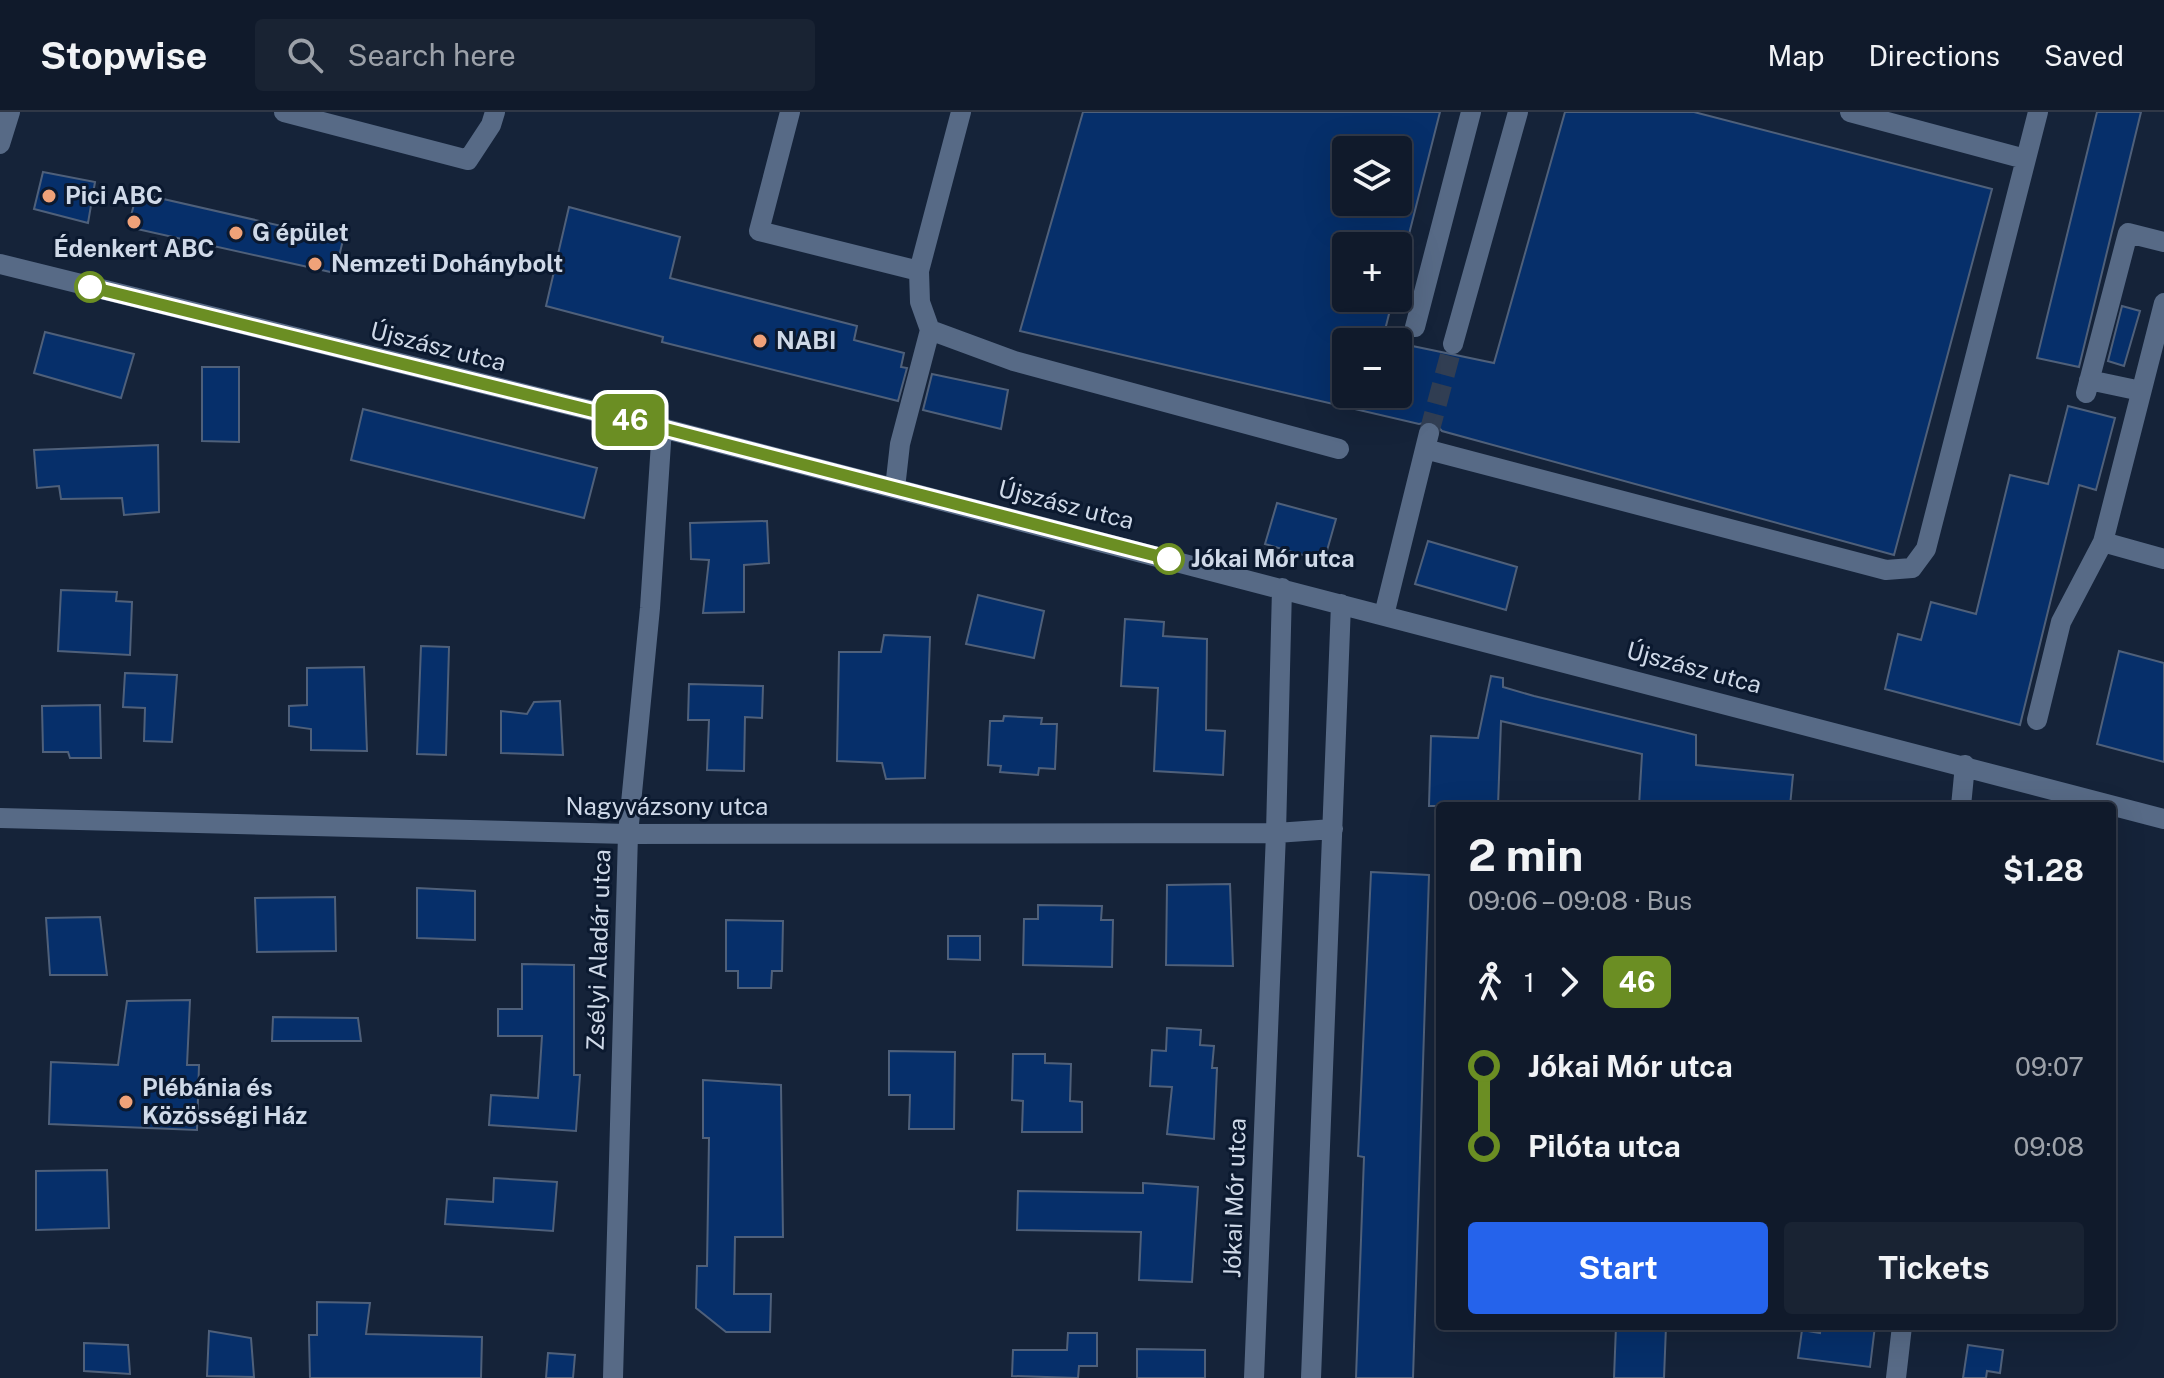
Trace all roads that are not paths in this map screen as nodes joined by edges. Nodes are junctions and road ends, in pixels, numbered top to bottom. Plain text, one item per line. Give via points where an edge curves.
1 (10, 112) edge
2 (284, 112) edge
3 (495, 112) edge
4 (790, 112) edge
5 (961, 112) edge
6 (1471, 112) edge
7 (1518, 112) edge
8 (1850, 112) edge
9 (2038, 112) edge
10 (0, 144) edge
11 (2025, 159) junction
12 (2164, 242) edge
13 (0, 264) edge
14 (919, 271) junction
15 (2164, 303) edge
16 (1415, 327) dead end
17 (930, 330) junction
18 (1453, 344) tunnel mouth
19 (2141, 391) junction
20 (662, 428) junction
21 (1339, 449) dead end
22 (895, 488) junction
23 (2103, 542) junction
24 (2164, 559) edge
25 (1282, 588) junction
26 (1341, 604) junction
27 (1384, 615) junction
28 (2037, 720) dead end
29 (1965, 765) junction
30 (1961, 802) edge
31 (2101, 802) edge
32 (2116, 806) edge
33 (0, 818) edge
34 (2164, 819) edge
35 (1333, 829) junction
36 (1276, 833) junction
37 (628, 834) junction
38 (1902, 1330) edge
39 (613, 1378) edge
40 (1254, 1378) edge
41 (1311, 1378) edge
42 (1896, 1378) edge

1 - 10 street
2 - 3 street via 468,160
4 - 14 street via 759,231
5 - 14 street
6 - 16 street
7 - 18 street
8 - 11 street
9 - 11 street
11 - 27 street via 1926,549 1912,568 1886,570 1427,441
12 - 19 street via 2128,233 2087,386
13 - 20 street, Újszász utca
14 - 17 street via 920,302
15 - 19 street
17 - 21 street via 1014,361
17 - 22 street via 900,444
19 - 23 street
20 - 22 street, Újszász utca
20 - 37 street, Zsélyi Aladár utca
22 - 25 street, Újszász utca
23 - 24 street
23 - 28 street via 2061,622
25 - 26 street, Újszász utca
25 - 36 street, Jókai Mór utca
26 - 27 street, Újszász utca
26 - 35 street
27 - 29 street, Újszász utca
29 - 30 street
29 - 31 street, Újszász utca
32 - 34 street, Újszász utca
33 - 37 street, Nagyvázsony utca
35 - 36 street, Nagyvázsony utca
35 - 41 street
36 - 37 street, Nagyvázsony utca
36 - 40 street, Jókai Mór utca
37 - 39 street, Zsélyi Aladár utca
38 - 42 street

